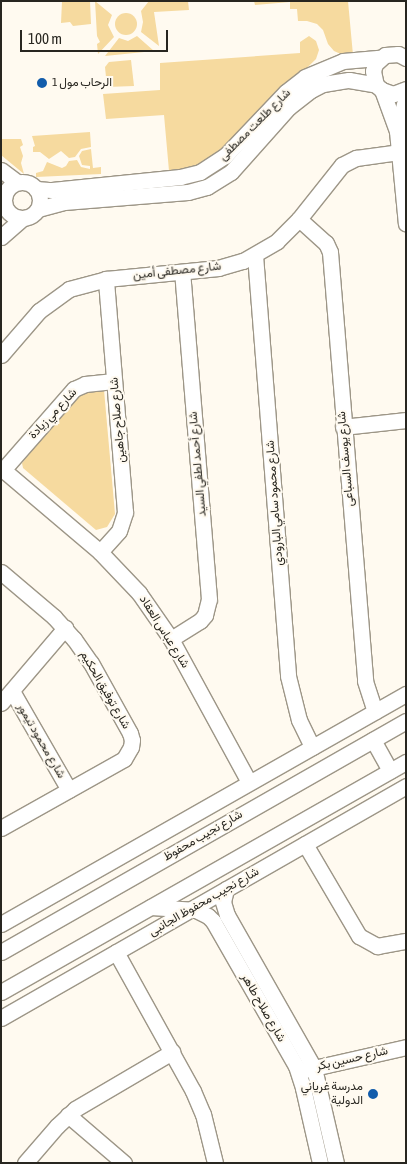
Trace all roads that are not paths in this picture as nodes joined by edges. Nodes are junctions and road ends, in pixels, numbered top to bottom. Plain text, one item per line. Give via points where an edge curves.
1 (405, 57) edge
2 (380, 58) junction
3 (379, 87) junction
4 (406, 89) edge
5 (406, 96) edge
6 (397, 131) junction
7 (399, 152) junction
8 (1, 170) edge
9 (17, 182) junction
10 (36, 189) junction
11 (2, 198) edge
12 (38, 208) junction
13 (22, 219) junction
14 (299, 219) junction
15 (406, 224) edge
16 (1, 237) edge
17 (255, 255) junction
18 (182, 272) junction
19 (106, 278) junction
20 (1, 355) edge
21 (114, 381) junction
22 (406, 420) edge
23 (343, 427) junction
24 (2, 469) edge
25 (100, 552) junction
26 (4, 579) edge
27 (65, 628) junction
28 (171, 639) junction
29 (12, 691) junction
30 (406, 694) edge
31 (1, 703) edge
32 (375, 711) junction
33 (406, 721) edge
34 (373, 740) junction
35 (312, 746) junction
36 (406, 762) edge
37 (390, 771) junction
38 (249, 782) junction
39 (406, 786) edge
40 (69, 790) junction
41 (1, 828) edge
42 (306, 844) junction
43 (123, 855) junction
44 (135, 875) junction
45 (226, 889) junction
46 (151, 907) junction
47 (190, 910) junction
48 (1, 924) edge
49 (406, 941) edge
50 (1, 952) edge
51 (116, 952) junction
52 (1, 992) edge
53 (1, 1018) edge
54 (406, 1047) edge
55 (172, 1052) junction
56 (314, 1068) junction
57 (298, 1072) junction
58 (68, 1115) junction
59 (25, 1163) edge
60 (124, 1163) edge
61 (215, 1163) edge
62 (320, 1163) edge
63 (336, 1163) edge

1 - 2 street, شارع طلعت مصطفى via 392,54
2 - 3 street via 373,71
2 - 10 street, شارع طلعت مصطفى via 343,61 305,77 286,92 225,156 200,172 180,177
3 - 4 street, شارع طلعت مصطفى via 394,94
3 - 6 street
3 - 12 street, شارع طلعت مصطفى via 362,81 342,80 311,90 289,108 230,172 206,187 188,192 64,202
5 - 6 street
6 - 7 street
7 - 14 street, شارع مصطفى أمين via 356,158 342,165
7 - 15 street
8 - 9 street
9 - 10 street via 26,182
9 - 11 street
10 - 12 street via 40,198
11 - 13 street via 12,216
12 - 13 street via 30,217
13 - 16 street
14 - 17 street, شارع مصطفى أمين
14 - 23 street, شارع يوسف السباعى via 326,243 330,252
17 - 18 street, شارع مصطفى أمين via 231,265
17 - 35 street, شارع محمود سامي البارودي via 288,676 299,720
18 - 19 street, شارع مصطفى أمين
18 - 28 street, شارع أحمد لطفي السيد via 209,599 200,621
19 - 20 street, شارع مصطفى أمين via 81,284 54,298
19 - 21 street, شارع صلاح جاهين
21 - 24 street, شارع مي زيادة via 85,384 74,389
21 - 25 street, شارع صلاح جاهين via 126,512 119,532
22 - 23 street
23 - 32 street, شارع يوسف السباعى via 365,681
24 - 25 street, شارع عباس العقاد
25 - 28 street, شارع عباس العقاد via 139,593
26 - 27 street, شارع توفيق الحكيم
27 - 29 street
27 - 40 street, شارع توفيق الحكيم via 91,663 132,740 124,759
28 - 38 street, شارع عباس العقاد
29 - 31 street
29 - 40 street, شارع محمود تيمور
30 - 32 street
32 - 35 street
33 - 34 street, شارع نجيب محفوظ
34 - 37 street
34 - 44 street, شارع نجيب محفوظ
35 - 38 street
36 - 37 street
37 - 46 street
38 - 43 street
39 - 42 street, شارع نجيب محفوظ الجانبى
40 - 41 street, شارع توفيق الحكيم
42 - 45 street, شارع نجيب محفوظ الجانبى
42 - 49 street via 359,936 377,946
43 - 44 street
43 - 48 street
44 - 50 street, شارع نجيب محفوظ
45 - 47 street, شارع نجيب محفوظ الجانبى
45 - 56 street, شارع صلاح طاهر via 223,902 227,916
46 - 47 street, شارع صلاح طاهر
46 - 52 street
47 - 51 street, شارع نجيب محفوظ الجانبى
47 - 57 street, شارع صلاح طاهر via 203,912 213,921
51 - 53 street, شارع نجيب محفوظ الجانبى
51 - 55 street
54 - 56 street, شارع حسين بكر
55 - 58 street
55 - 61 street via 198,1102
56 - 57 street, شارع حسين بكر
56 - 63 street, شارع صلاح طاهر
57 - 62 street, شارع صلاح طاهر
58 - 59 street
58 - 60 street

